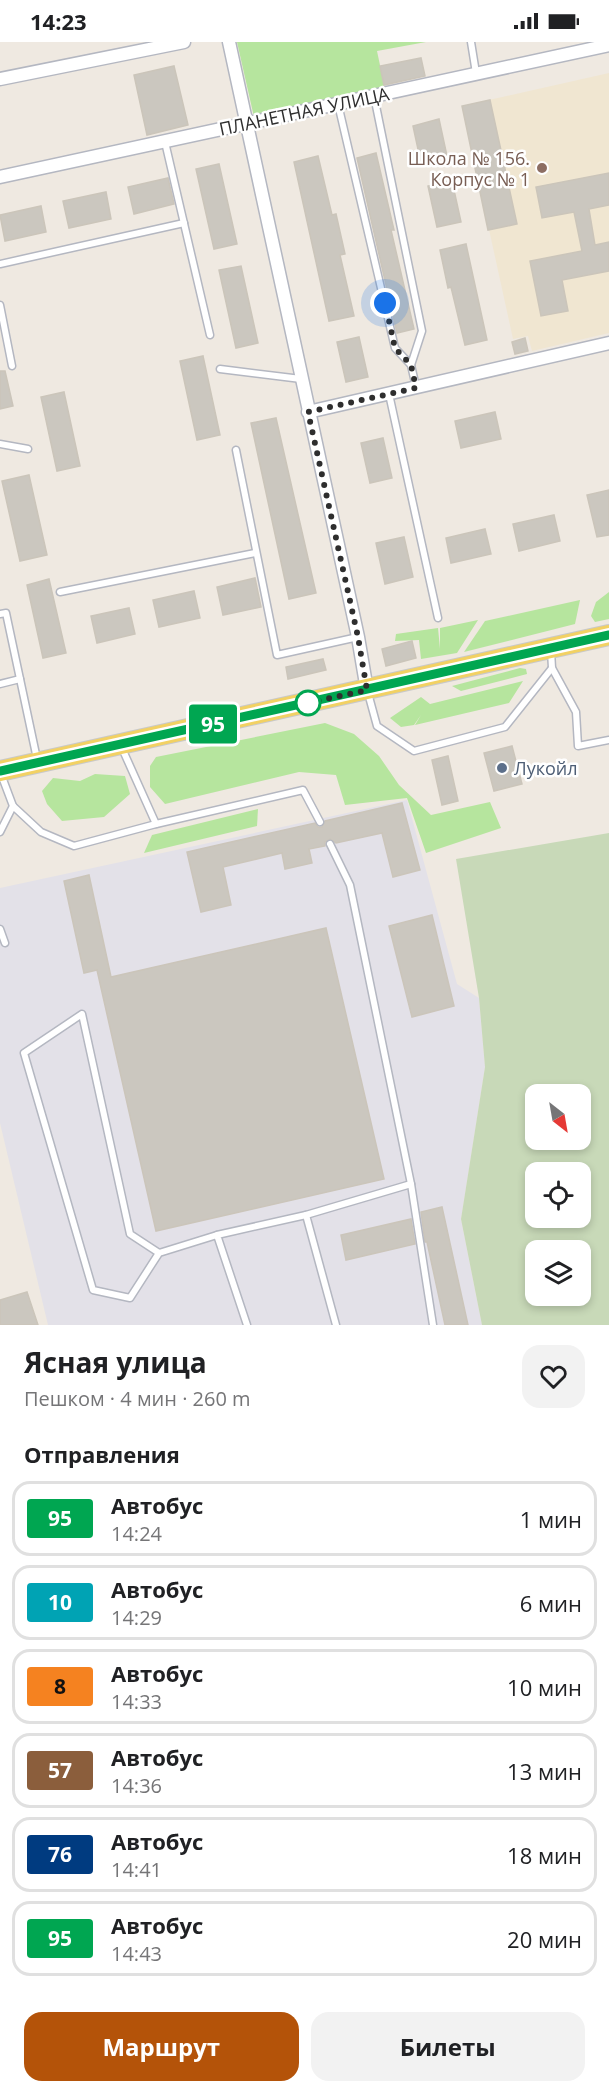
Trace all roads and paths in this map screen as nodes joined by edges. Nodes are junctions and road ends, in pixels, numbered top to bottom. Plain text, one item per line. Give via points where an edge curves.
1 (184, 42) edge
2 (229, 42) edge
3 (471, 42) edge
4 (609, 45) edge
5 (146, 46) edge
6 (476, 74) junction
7 (0, 80) edge
8 (374, 96) junction
9 (338, 104) junction
10 (247, 123) junction
11 (165, 141) junction
12 (0, 177) edge
13 (184, 223) junction
14 (0, 264) edge
15 (0, 305) edge
16 (210, 335) dead end
17 (609, 343) edge
18 (411, 365) junction
19 (12, 366) dead end
20 (220, 369) dead end
21 (301, 379) junction
22 (416, 388) junction
23 (389, 394) junction
24 (308, 412) junction
25 (0, 444) edge
26 (28, 449) dead end
27 (236, 450) dead end
28 (255, 553) junction
29 (60, 592) dead end
30 (0, 614) edge
31 (438, 618) dead end
32 (358, 637) junction
33 (604, 639) edge
34 (550, 648) junction
35 (552, 668) junction
36 (20, 679) junction
37 (0, 684) edge
38 (367, 690) junction
39 (609, 740) edge
40 (120, 744) junction
41 (38, 762) junction
42 (0, 771) edge
43 (13, 806) junction
44 (320, 822) dead end
45 (156, 824) junction
46 (0, 832) edge
47 (330, 844) dead end
48 (0, 929) edge
49 (5, 942) dead end
50 (411, 1184) junction
51 (306, 1215) junction
52 (217, 1235) junction
53 (159, 1254) junction
54 (247, 1325) edge
55 (336, 1325) edge
56 (433, 1325) edge

1 - 5 street
2 - 10 street
3 - 6 lane
4 - 6 street, ПЛАНЕТНАЯ УЛИЦА
5 - 7 street
6 - 8 street, ПЛАНЕТНАЯ УЛИЦА
8 - 9 street, ПЛАНЕТНАЯ УЛИЦА
8 - 18 lane via 423,331
9 - 10 street, ПЛАНЕТНАЯ УЛИЦА
9 - 18 lane via 395,348
10 - 11 street, ПЛАНЕТНАЯ УЛИЦА
10 - 21 street
11 - 12 street, ПЛАНЕТНАЯ УЛИЦА
11 - 13 lane
13 - 14 lane
13 - 16 lane
15 - 19 lane
17 - 22 street
18 - 22 lane
20 - 21 lane
21 - 24 street
22 - 23 street
23 - 24 street
23 - 31 lane
24 - 32 street
25 - 26 lane
27 - 28 lane
28 - 29 lane
28 - 32 lane via 277,655
30 - 36 lane via 6,612
32 - 38 street
33 - 34 main road
34 - 35 lane
34 - 38 main road
35 - 38 lane via 505,727 414,751 377,726
35 - 39 lane via 576,712 578,746
36 - 37 lane
36 - 41 lane
38 - 40 main road
40 - 41 main road
40 - 45 lane
41 - 42 main road
42 - 43 lane
43 - 45 lane via 41,832 74,846
43 - 46 lane
44 - 45 lane via 303,789
47 - 50 lane via 350,885
48 - 49 lane
50 - 51 lane
50 - 56 lane
51 - 52 lane
51 - 55 lane
52 - 53 lane
52 - 54 lane
53 - 53 lane via 130,1234 82,1014 24,1053 93,1290 130,1298

